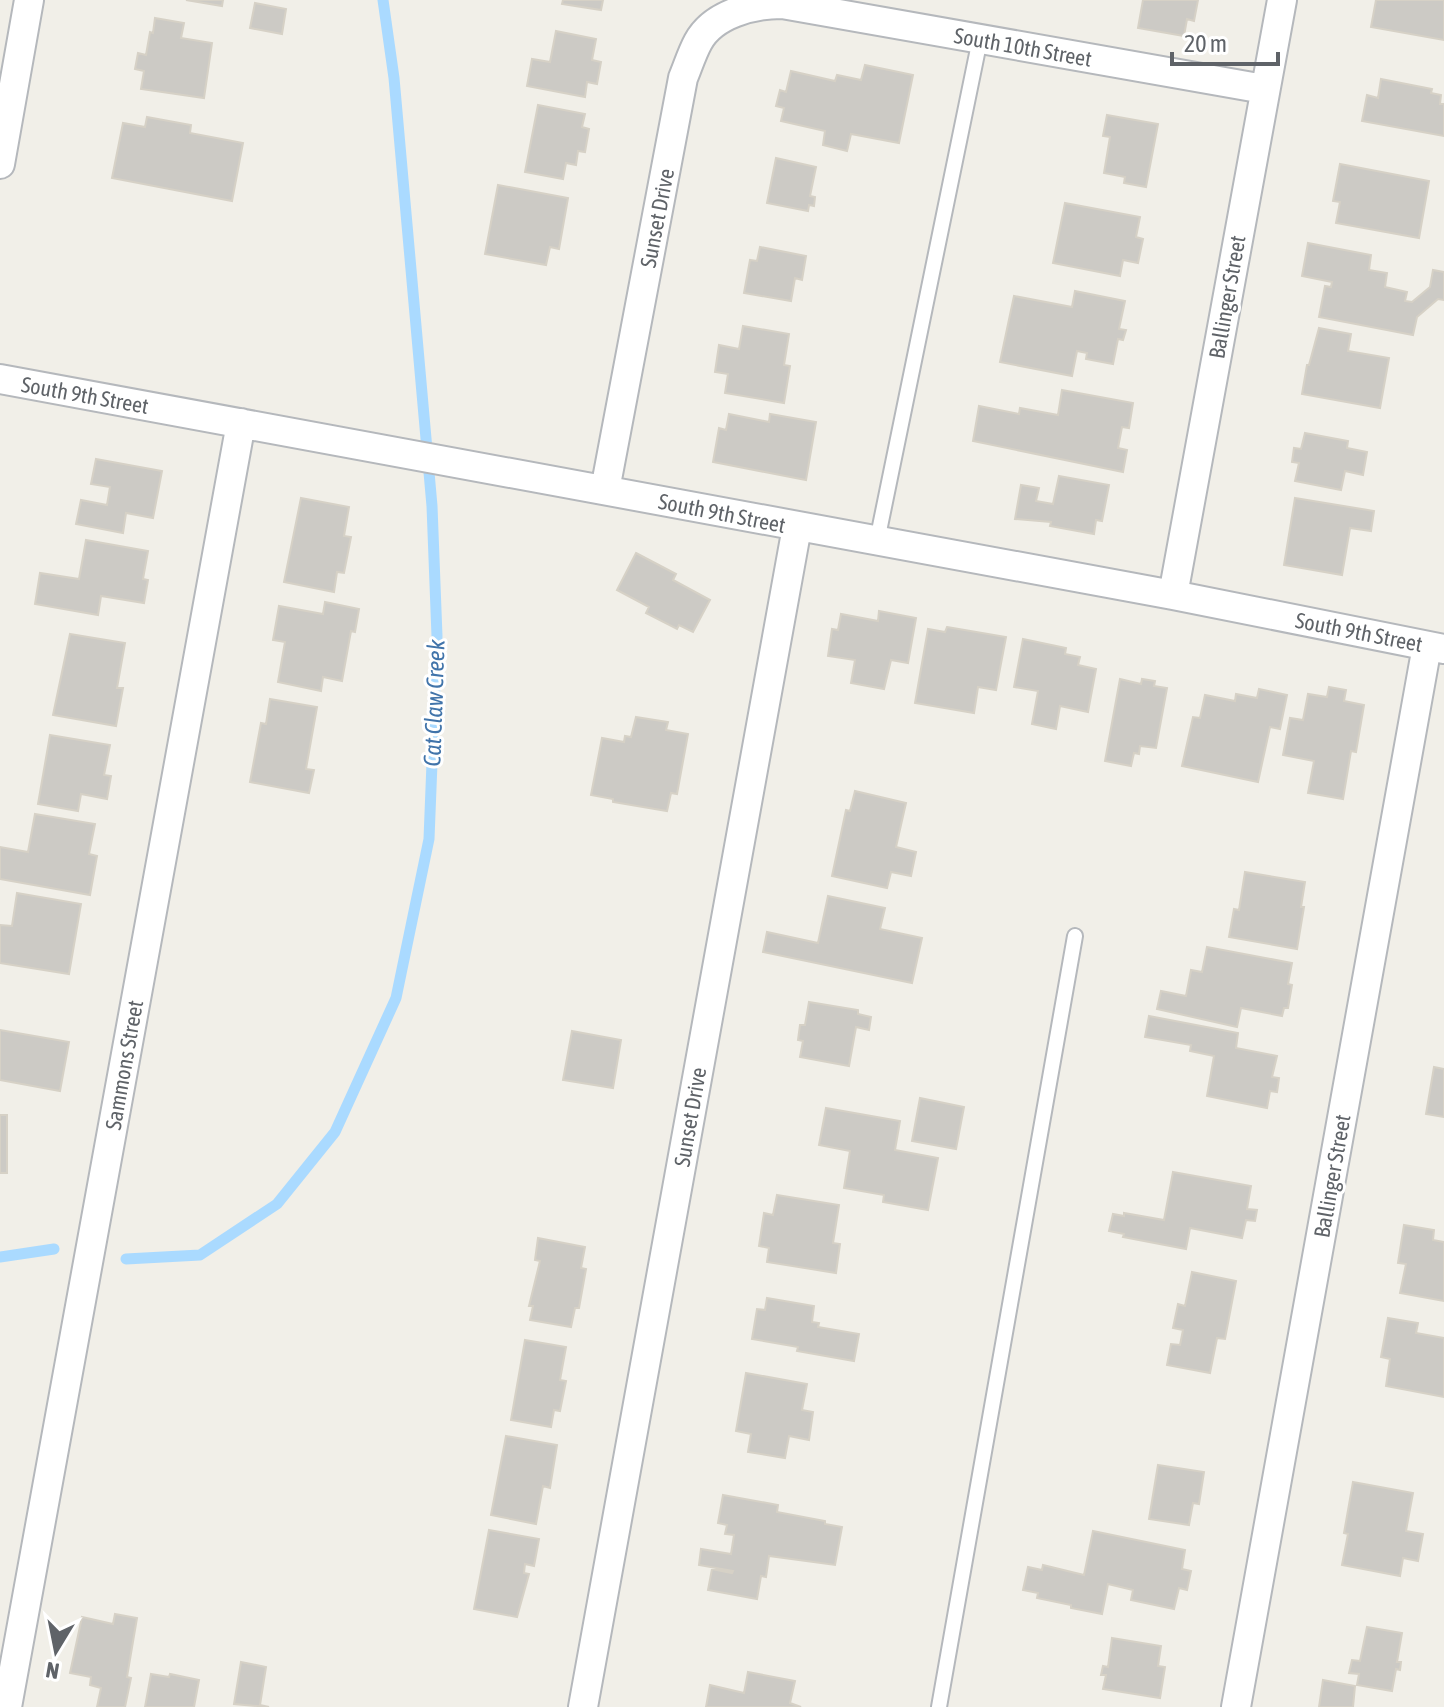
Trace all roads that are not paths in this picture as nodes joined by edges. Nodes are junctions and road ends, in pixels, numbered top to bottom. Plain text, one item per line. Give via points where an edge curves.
1 (29, 0) edge
2 (1282, 0) edge
3 (782, 4) joint
4 (980, 39) junction
5 (1264, 89) junction
6 (0, 164) edge
7 (0, 379) edge
8 (241, 423) junction
9 (605, 490) junction
10 (797, 527) junction
11 (877, 541) junction
12 (1173, 595) junction
13 (1435, 647) edge
14 (1075, 936) dead end
15 (7, 1707) edge
16 (583, 1707) edge
17 (939, 1707) edge
18 (1236, 1707) edge

1 - 6 street
2 - 5 street, Ballinger Street
3 - 4 street, South 10th Street
3 - 9 street, Sunset Drive via 758,4 725,16 699,39 683,78
4 - 5 street, South 10th Street
4 - 11 lane
5 - 12 street, Ballinger Street
7 - 8 street, South 9th Street
8 - 9 street, South 9th Street
8 - 15 street, Sammons Street
9 - 10 street, South 9th Street
10 - 11 street, South 9th Street
10 - 16 street, Sunset Drive
11 - 12 street, South 9th Street
12 - 13 street, South 9th Street
13 - 18 street, Ballinger Street
14 - 17 lane

